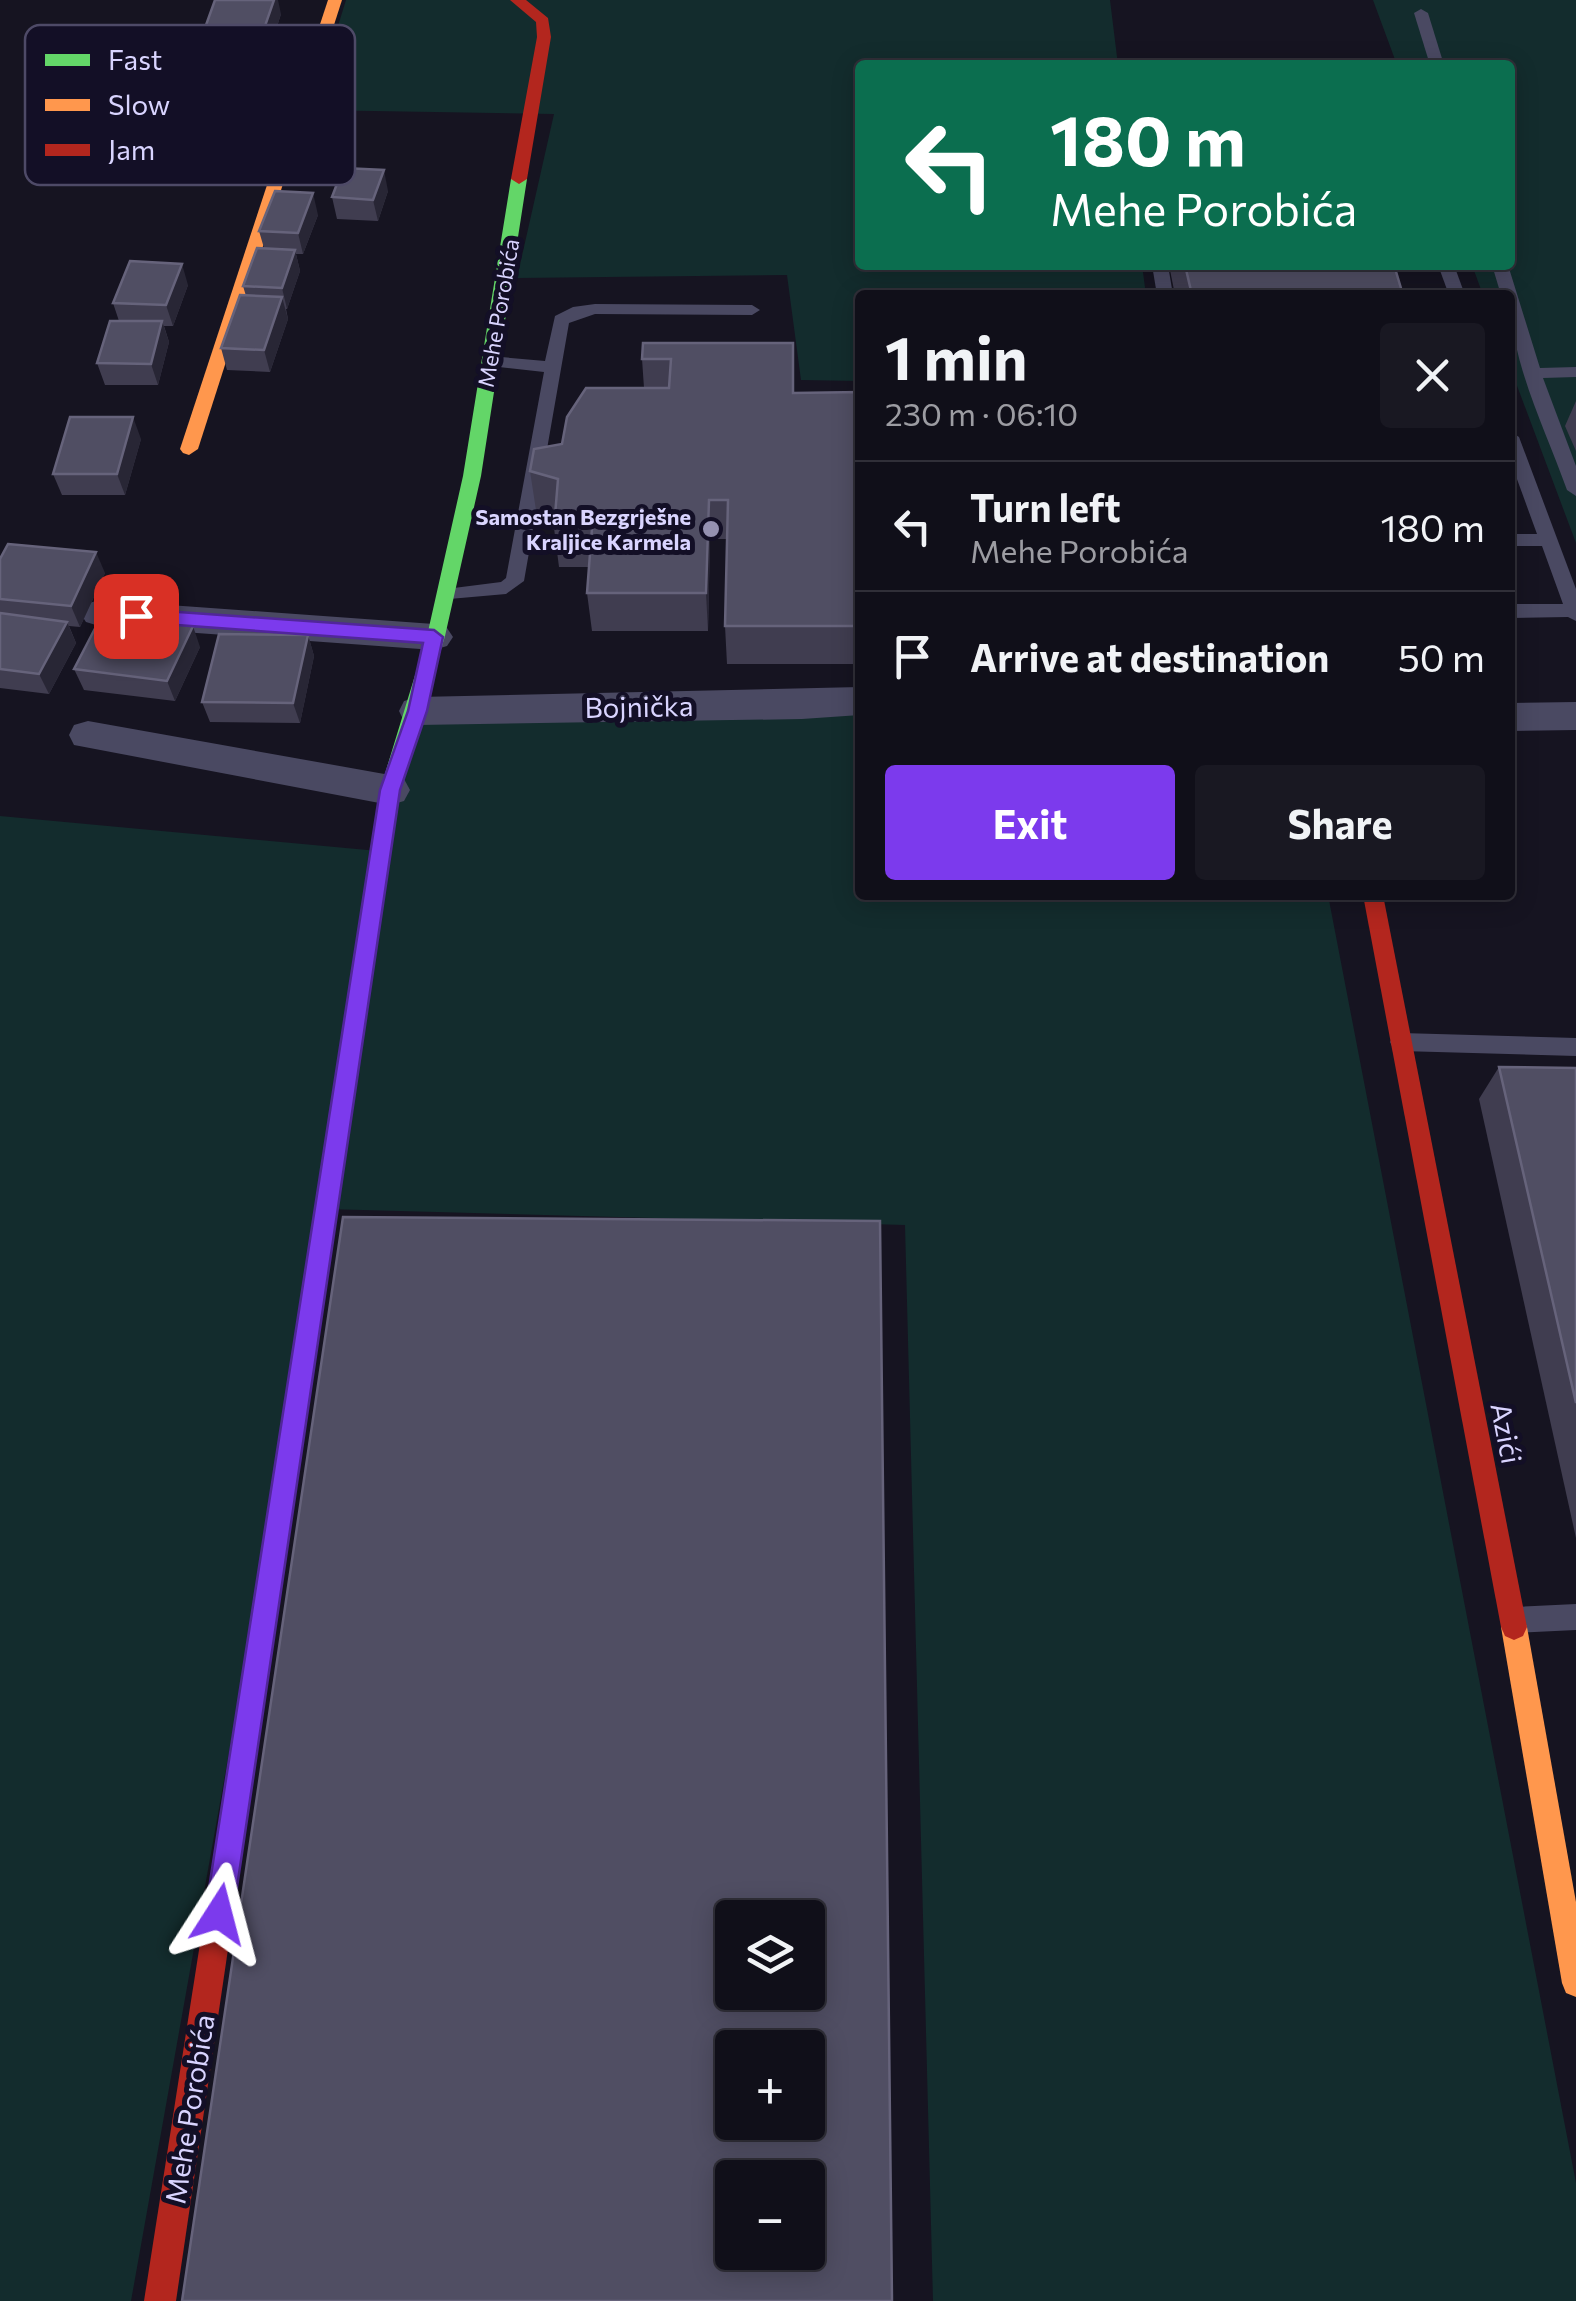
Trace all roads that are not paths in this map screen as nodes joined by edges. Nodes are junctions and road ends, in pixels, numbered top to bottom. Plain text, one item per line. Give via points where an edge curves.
1 (335, 0) edge
2 (517, 0) edge
3 (1421, 13) dead end
4 (327, 25) edge
5 (1435, 60) edge
6 (275, 185) edge
7 (752, 310) dead end
8 (1515, 313) edge
9 (490, 361) junction
10 (551, 367) junction
11 (1576, 372) edge
12 (1534, 373) junction
13 (189, 449) dead end
14 (1515, 451) edge
15 (1576, 490) edge
16 (1515, 540) edge
17 (1548, 540) junction
18 (444, 595) junction
19 (1515, 611) edge
20 (1575, 612) edge
21 (100, 613) edge
22 (434, 637) junction
23 (855, 700) edge
24 (418, 711) junction
25 (1515, 716) edge
26 (1576, 716) edge
27 (88, 735) dead end
28 (390, 790) junction
29 (1374, 900) edge
30 (1401, 1042) junction
31 (1576, 1047) edge
32 (1576, 1618) edge
33 (1513, 1620) junction
34 (1576, 1984) edge
35 (160, 2301) edge

1 - 4 street
2 - 9 street, Mehe Porobića via 542,21 545,38
3 - 5 lane
6 - 13 street
7 - 10 lane via 579,310 561,320
8 - 12 lane
9 - 10 lane
9 - 18 street, Mehe Porobića
10 - 18 lane via 515,581 506,588
11 - 12 lane
12 - 15 lane
14 - 17 lane
16 - 17 lane
17 - 20 lane
18 - 22 street, Mehe Porobića
19 - 20 lane
21 - 22 street
22 - 24 street, Mehe Porobića
23 - 24 street, Bojnička
24 - 28 street, Mehe Porobića
25 - 26 street
27 - 28 street
28 - 35 street, Mehe Porobića
29 - 30 street, Azići
30 - 31 lane
30 - 33 street, Azići
32 - 33 lane
33 - 34 street, Azići

